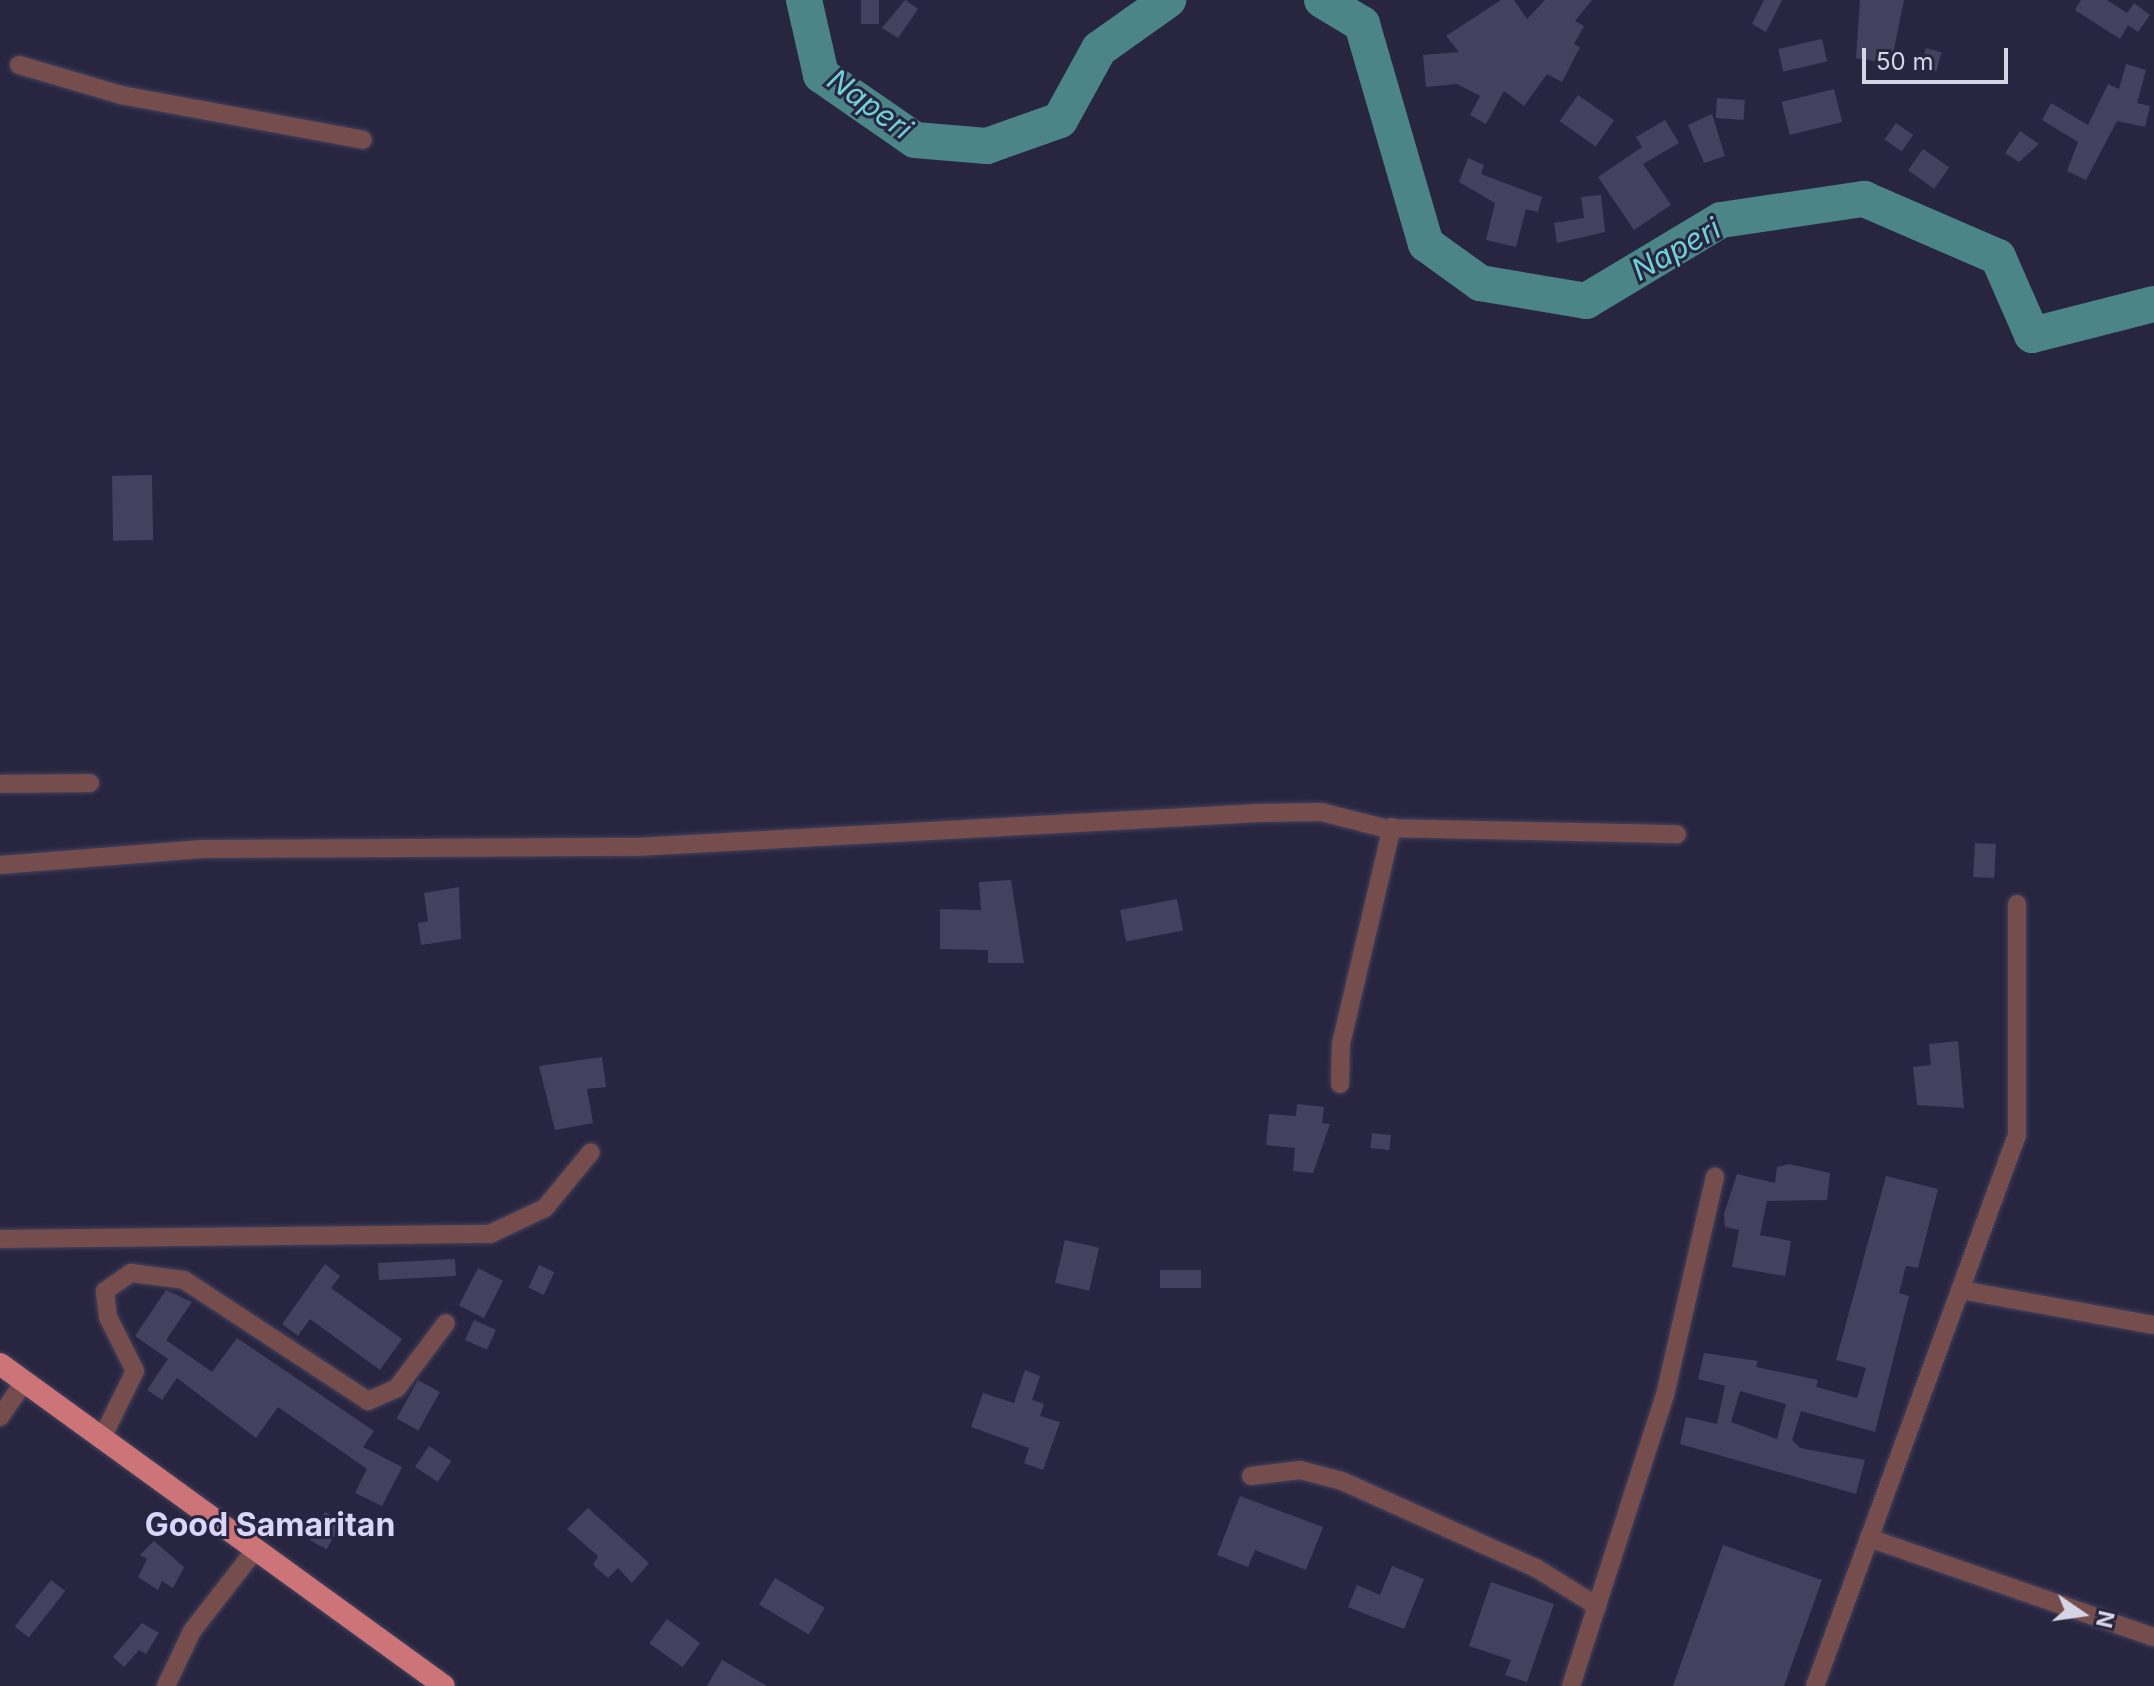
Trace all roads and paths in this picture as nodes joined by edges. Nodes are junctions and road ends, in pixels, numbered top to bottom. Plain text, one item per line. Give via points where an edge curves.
1 (19, 65) dead end
2 (363, 140) dead end
3 (90, 783) dead end
4 (0, 784) edge
5 (1392, 827) junction
6 (1677, 834) dead end
7 (0, 865) edge
8 (2017, 904) dead end
9 (1340, 1084) dead end
10 (591, 1152) dead end
11 (1715, 1177) dead end
12 (0, 1239) edge
13 (1961, 1290) junction
14 (446, 1323) dead end
15 (2154, 1325) edge
16 (0, 1364) edge
17 (24, 1382) junction
18 (0, 1417) edge
19 (101, 1440) junction
20 (1251, 1476) dead end
21 (1869, 1538) junction
22 (252, 1554) junction
23 (1597, 1606) junction
24 (2154, 1637) edge
25 (166, 1686) edge
26 (444, 1686) edge
27 (1571, 1686) edge
28 (1815, 1686) edge

1 - 2 street via 121,95
3 - 4 street
5 - 6 street
5 - 7 street via 1321,812 1259,813 636,847 202,849
5 - 9 street via 1341,1044
8 - 13 street via 2021,1120
10 - 12 street via 545,1208 490,1234
11 - 23 street via 1665,1395
13 - 15 street
13 - 21 street
14 - 19 street via 397,1388 368,1401 184,1280 131,1273 105,1291 108,1317 135,1371
16 - 17 highway
17 - 18 street
17 - 19 highway
19 - 22 highway
20 - 23 street via 1300,1470 1342,1481 1536,1568
21 - 24 street
21 - 28 street
22 - 25 street via 192,1631
22 - 26 highway
23 - 27 street

